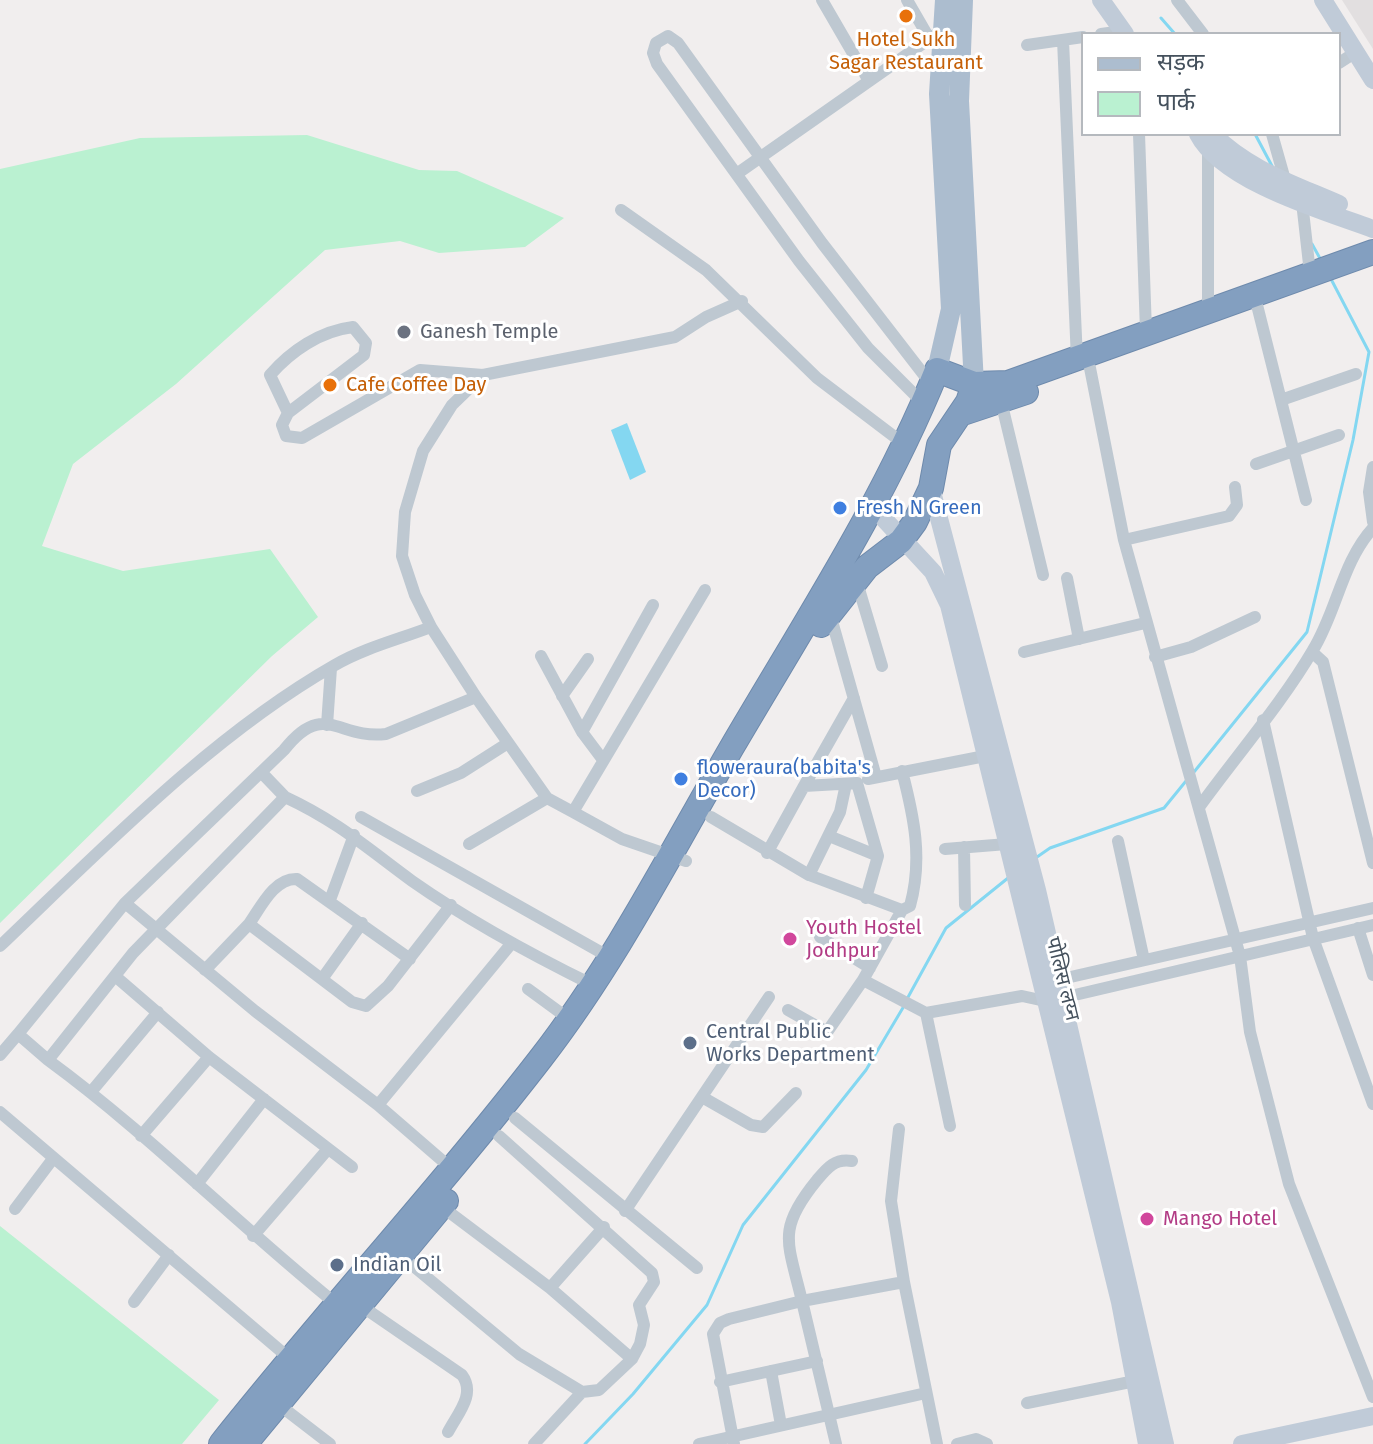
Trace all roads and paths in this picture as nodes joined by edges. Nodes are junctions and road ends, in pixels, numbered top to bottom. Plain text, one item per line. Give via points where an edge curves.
1 (822, 0) edge
2 (907, 0) edge
3 (945, 0) edge
4 (963, 0) edge
5 (1101, 0) edge
6 (1116, 0) edge
7 (1177, 0) edge
8 (1323, 0) edge
9 (1128, 32) edge
10 (1129, 32) edge
11 (1201, 32) edge
12 (936, 34) junction
13 (1081, 37) edge
14 (1063, 40) junction
15 (1027, 45) dead end
16 (1356, 52) junction
17 (1341, 62) edge
18 (1373, 80) edge
19 (869, 81) junction
20 (1139, 136) edge
21 (1273, 136) edge
22 (1206, 139) edge
23 (761, 155) junction
24 (738, 173) junction
25 (1286, 188) junction
26 (621, 210) dead end
27 (1373, 218) edge
28 (1373, 229) edge
29 (1373, 252) edge
30 (1373, 263) edge
31 (1310, 273) junction
32 (742, 301) junction
33 (1257, 305) junction
34 (1208, 310) junction
35 (1146, 331) junction
36 (1083, 364) junction
37 (1356, 374) dead end
38 (483, 375) junction
39 (974, 384) junction
40 (930, 386) junction
41 (1281, 400) junction
42 (1001, 401) junction
43 (288, 413) junction
44 (960, 414) junction
45 (1339, 435) dead end
46 (904, 444) junction
47 (1293, 450) junction
48 (1256, 464) dead end
49 (1373, 467) edge
50 (1235, 487) dead end
51 (931, 488) junction
52 (1306, 500) dead end
53 (872, 506) junction
54 (1373, 522) edge
55 (1373, 528) edge
56 (1124, 540) junction
57 (901, 541) junction
58 (1043, 575) dead end
59 (1067, 578) dead end
60 (856, 579) junction
61 (705, 590) dead end
62 (653, 605) dead end
63 (830, 612) junction
64 (1255, 617) dead end
65 (1145, 623) junction
66 (431, 627) junction
67 (1079, 639) junction
68 (1024, 652) dead end
69 (1312, 652) junction
70 (541, 656) dead end
71 (1155, 657) junction
72 (588, 659) dead end
73 (882, 666) dead end
74 (331, 668) junction
75 (562, 696) junction
76 (476, 697) junction
77 (854, 698) junction
78 (1263, 720) junction
79 (327, 725) junction
80 (582, 732) junction
81 (508, 743) junction
82 (985, 756) junction
83 (603, 760) junction
84 (902, 771) junction
85 (261, 772) junction
86 (876, 777) junction
87 (852, 784) junction
88 (804, 786) junction
89 (417, 791) dead end
90 (285, 797) junction
91 (547, 798) junction
92 (1198, 801) junction
93 (573, 812) junction
94 (361, 817) dead end
95 (711, 817) junction
96 (354, 835) junction
97 (829, 836) junction
98 (1118, 841) dead end
99 (469, 844) dead end
100 (1013, 844) junction
101 (964, 847) junction
102 (945, 849) dead end
103 (767, 853) junction
104 (878, 856) junction
105 (679, 857) junction
106 (1373, 863) edge
107 (809, 875) junction
108 (866, 898) junction
109 (330, 900) junction
110 (125, 903) junction
111 (451, 905) junction
112 (965, 905) dead end
113 (1373, 908) edge
114 (902, 910) junction
115 (1308, 920) junction
116 (362, 923) junction
117 (249, 924) junction
118 (1373, 925) edge
119 (1358, 928) junction
120 (156, 932) junction
121 (820, 937) dead end
122 (1235, 938) junction
123 (1313, 938) junction
124 (511, 944) junction
125 (0, 946) edge
126 (1240, 956) junction
127 (611, 958) junction
128 (410, 959) junction
129 (1144, 960) junction
130 (870, 968) junction
131 (205, 970) junction
132 (1373, 975) edge
133 (115, 976) junction
134 (322, 979) junction
135 (863, 980) junction
136 (593, 985) junction
137 (528, 989) dead end
138 (1052, 991) junction
139 (769, 997) dead end
140 (788, 1010) dead end
141 (158, 1012) junction
142 (923, 1013) junction
143 (569, 1019) junction
144 (18, 1034) junction
145 (1, 1051) edge
146 (209, 1057) junction
147 (48, 1060) junction
148 (91, 1092) junction
149 (796, 1093) dead end
150 (702, 1097) junction
151 (264, 1099) junction
152 (1373, 1104) edge
153 (378, 1105) junction
154 (0, 1112) edge
155 (950, 1126) dead end
156 (507, 1127) junction
157 (899, 1129) dead end
158 (141, 1136) junction
159 (328, 1149) junction
160 (52, 1160) junction
161 (852, 1161) dead end
162 (352, 1167) dead end
163 (452, 1169) junction
164 (197, 1184) junction
165 (441, 1206) junction
166 (15, 1209) dead end
167 (625, 1211) junction
168 (604, 1227) junction
169 (253, 1236) junction
170 (169, 1255) junction
171 (400, 1255) junction
172 (697, 1268) dead end
173 (904, 1282) junction
174 (550, 1288) junction
175 (802, 1301) junction
176 (134, 1302) dead end
177 (335, 1303) junction
178 (360, 1305) junction
179 (289, 1358) junction
180 (632, 1359) junction
181 (817, 1361) junction
182 (771, 1371) junction
183 (1135, 1381) junction
184 (720, 1382) junction
185 (582, 1392) junction
186 (926, 1393) junction
187 (1373, 1397) edge
188 (1027, 1403) dead end
189 (278, 1404) junction
190 (829, 1414) junction
191 (1373, 1416) edge
192 (781, 1425) junction
193 (448, 1432) dead end
194 (733, 1440) edge
195 (1275, 1440) edge
196 (221, 1444) edge
197 (245, 1444) edge
198 (330, 1444) edge
199 (534, 1444) edge
200 (699, 1444) edge
201 (836, 1444) edge
202 (937, 1444) edge
203 (957, 1444) edge
204 (987, 1444) edge
205 (1147, 1444) edge
206 (1165, 1444) edge
207 (1242, 1444) edge

1 - 19 street
2 - 12 street
3 - 12 main road
4 - 39 main road via 959,101
5 - 9 street
6 - 10 street
7 - 11 street
8 - 16 street
12 - 19 street
12 - 40 main road via 951,309
13 - 14 street
14 - 15 street
14 - 36 street
16 - 17 street
16 - 18 street
19 - 23 street
20 - 35 street
21 - 25 street
22 - 25 street
22 - 34 street
23 - 24 street
23 - 24 street via 678,43 668,36 656,43 657,64
23 - 40 street
24 - 40 street via 868,348
25 - 27 street
25 - 28 street
25 - 31 street
26 - 32 street
29 - 31 highway
30 - 33 highway
31 - 34 highway
32 - 38 street via 675,337
32 - 46 street via 817,378
33 - 36 highway
33 - 41 street
34 - 35 highway
35 - 36 highway
36 - 39 highway via 1008,383
36 - 42 highway
36 - 56 street
37 - 41 street
38 - 43 street via 420,370 302,438 282,432
38 - 66 street via 434,431 405,512 402,556
39 - 40 highway
39 - 44 highway
40 - 46 highway
41 - 47 street
42 - 44 highway
42 - 58 street
43 - 43 street via 364,355 366,343 359,331 336,329 286,357 270,375
44 - 51 highway via 939,445
45 - 47 street
46 - 53 highway
47 - 48 street
47 - 52 street
49 - 54 street
50 - 56 street via 1237,505 1229,516
51 - 57 highway
51 - 100 street
53 - 57 street
53 - 105 highway
55 - 69 street via 1354,552
56 - 65 street
57 - 60 highway
57 - 82 street via 941,583
59 - 67 street
60 - 63 highway
60 - 73 street
61 - 83 street
62 - 80 street
63 - 77 street
63 - 95 highway
64 - 71 street via 1191,647
65 - 67 street
65 - 71 street
66 - 74 street
66 - 76 street
67 - 68 street
69 - 78 street
69 - 106 street via 1323,662
70 - 75 street
71 - 92 street
72 - 75 street
74 - 79 street
74 - 125 street via 262,714 148,806
75 - 80 street
76 - 79 street via 386,734
76 - 81 street
77 - 86 street
77 - 88 street
78 - 92 street
78 - 115 street
79 - 85 street via 309,725 297,733
80 - 83 street
81 - 89 street via 461,773
81 - 91 street
82 - 84 street
82 - 100 street
83 - 93 street
84 - 86 street
84 - 114 street via 918,866 910,906
85 - 90 street
85 - 110 street
86 - 87 street
87 - 88 street
87 - 97 street
87 - 104 street
88 - 103 street
90 - 96 street
90 - 120 street
91 - 93 street
91 - 99 street
92 - 122 street
93 - 105 street via 622,839
94 - 127 street
95 - 103 street
95 - 105 highway
96 - 109 street
96 - 111 street
97 - 104 street
97 - 107 street
98 - 129 street
100 - 101 street
100 - 138 street
101 - 102 street
101 - 112 street
103 - 107 street
104 - 108 street
105 - 127 highway
105 - 156 highway via 607,992
107 - 108 street
108 - 114 street
109 - 116 street
109 - 117 street via 297,879 288,879
110 - 120 street
110 - 144 street
111 - 124 street
111 - 128 street
113 - 115 street
114 - 130 street
115 - 122 street
115 - 123 street
116 - 128 street
116 - 134 street
117 - 131 street
117 - 134 street
118 - 119 street
119 - 123 street
119 - 132 street
120 - 131 street
120 - 133 street
121 - 130 street
122 - 126 street
122 - 129 street
123 - 126 street
123 - 152 street
124 - 136 street
124 - 153 street
126 - 138 street
126 - 187 street via 1250,1032 1289,1184
127 - 136 highway
128 - 134 street via 366,1006
129 - 138 street
130 - 135 street
131 - 153 street
133 - 141 street
133 - 147 street
135 - 140 street via 827,1032
135 - 142 street
136 - 143 highway
137 - 143 street
138 - 142 street
138 - 183 street, पोलिस लय्न
138 - 206 street
139 - 150 street
141 - 146 street
141 - 148 street
142 - 155 street
143 - 163 highway
144 - 145 street
144 - 147 street
146 - 151 street
146 - 158 street
147 - 148 street
148 - 158 street
149 - 150 street via 763,1127
150 - 167 street
151 - 159 street
151 - 164 street
153 - 163 street
154 - 160 street
156 - 165 highway
156 - 167 street
156 - 168 street
157 - 173 street via 891,1201
158 - 164 street
159 - 162 street
159 - 169 street
160 - 166 street
160 - 170 street
161 - 175 street via 826,1168 791,1218 788,1239
163 - 177 highway
164 - 169 street
165 - 171 highway
165 - 174 street
167 - 172 street
168 - 174 street
168 - 180 street via 652,1273 654,1282 639,1305 644,1325
169 - 177 street
170 - 176 street
170 - 179 street
171 - 178 highway
171 - 185 street via 519,1354
173 - 175 street
173 - 186 street
174 - 180 street
175 - 181 street
175 - 184 street via 720,1323 713,1334
177 - 179 highway
178 - 189 highway
178 - 193 street via 462,1375 469,1393
179 - 196 highway
180 - 185 street via 599,1390
181 - 182 street
181 - 190 street
182 - 184 street
182 - 192 street
183 - 188 street
183 - 205 street, पोलिस लय्न
184 - 194 street
185 - 199 street
186 - 190 street
186 - 202 street
189 - 197 highway
189 - 198 street
190 - 192 street
190 - 201 street
191 - 195 street
192 - 194 street
194 - 200 street
195 - 207 street
203 - 204 street via 976,1439

